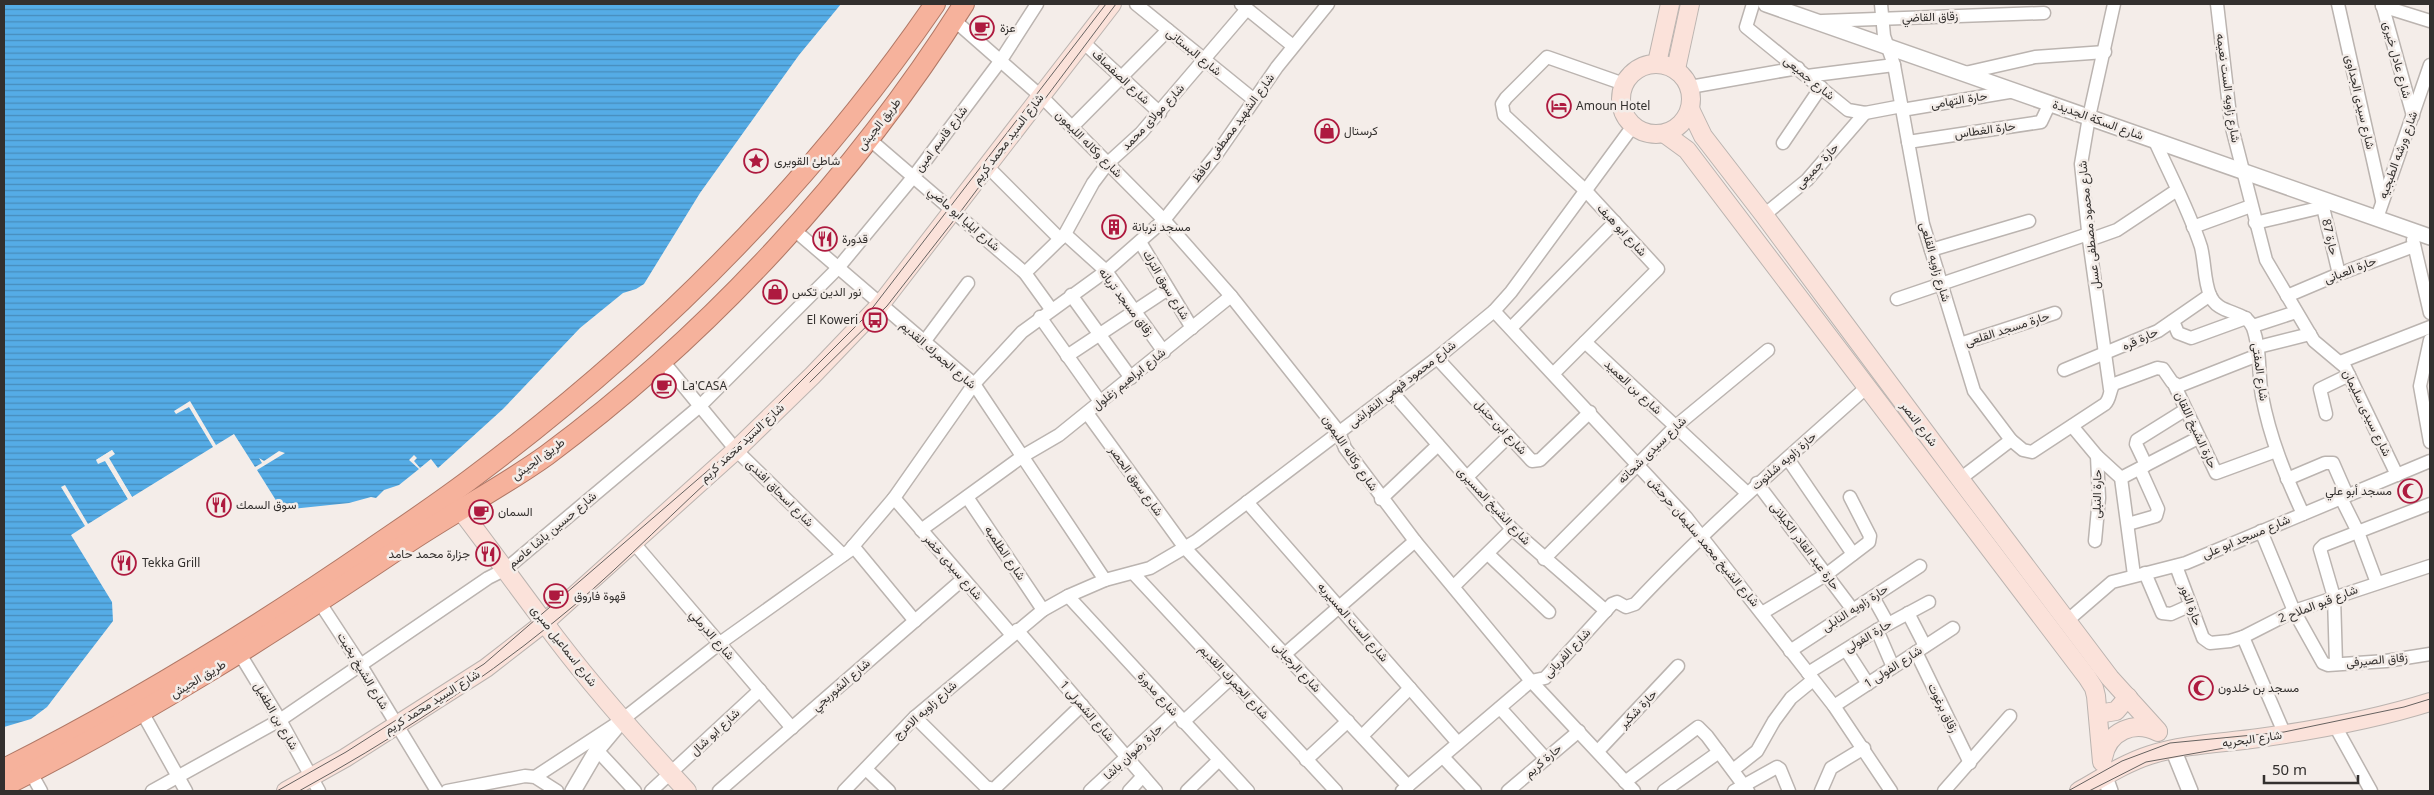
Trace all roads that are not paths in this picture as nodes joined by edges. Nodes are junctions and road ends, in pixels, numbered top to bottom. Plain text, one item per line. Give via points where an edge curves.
1 (935, 4) edge
2 (1037, 4) edge
3 (1112, 4) edge
4 (1136, 4) edge
5 (1328, 4) edge
6 (1670, 4) edge
7 (1690, 4) edge
8 (1753, 4) edge
9 (1766, 4) edge
10 (1881, 4) edge
11 (2114, 4) edge
12 (2217, 4) edge
13 (2338, 4) edge
14 (2382, 5) edge
15 (1244, 6) edge
16 (1960, 10) edge
17 (959, 12) edge
18 (2044, 12) dead end
19 (1882, 19) junction
20 (2430, 21) edge
21 (1817, 22) junction
22 (1168, 30) junction
23 (909, 41) junction
24 (1082, 41) junction
25 (1293, 46) junction
26 (1888, 46) junction
27 (2105, 52) junction
28 (930, 55) junction
29 (1001, 60) junction
30 (1204, 60) junction
31 (1657, 63) junction
32 (1894, 65) junction
33 (2430, 65) edge
34 (1676, 69) junction
35 (1802, 72) junction
36 (1965, 73) junction
37 (1121, 77) junction
38 (1624, 84) junction
39 (876, 86) junction
40 (1821, 87) junction
41 (1690, 88) junction
42 (2015, 91) junction
43 (1041, 97) junction
44 (1253, 99) junction
45 (896, 102) junction
46 (2050, 102) junction
47 (1902, 108) junction
48 (1690, 109) junction
49 (1160, 113) junction
50 (1865, 113) junction
51 (2412, 116) junction
52 (2089, 117) junction
53 (1633, 126) junction
54 (1072, 127) junction
55 (1665, 134) junction
56 (868, 138) junction
57 (2154, 139) junction
58 (1908, 142) junction
59 (1783, 143) dead end
60 (1108, 163) junction
61 (988, 167) junction
62 (2242, 171) junction
63 (914, 176) junction
64 (2177, 190) junction
65 (1586, 191) junction
66 (2382, 200) junction
67 (2322, 203) junction
68 (2251, 206) junction
69 (953, 210) junction
70 (1764, 215) junction
71 (2377, 218) junction
72 (1164, 220) junction
73 (2028, 221) dead end
74 (1615, 222) junction
75 (2255, 223) junction
76 (2193, 227) junction
77 (792, 228) junction
78 (2411, 230) junction
79 (1062, 236) junction
80 (2088, 237) junction
81 (2430, 237) edge
82 (1140, 242) junction
83 (2414, 246) junction
84 (1931, 250) junction
85 (838, 268) junction
86 (1106, 271) junction
87 (1025, 273) junction
88 (2339, 274) junction
89 (968, 283) dead end
90 (1940, 284) junction
91 (1168, 289) junction
92 (1071, 295) junction
93 (2210, 295) junction
94 (1231, 296) junction
95 (2287, 296) junction
96 (1897, 299) dead end
97 (880, 305) junction
98 (1051, 309) junction
99 (1494, 311) junction
100 (1135, 312) junction
101 (2296, 312) junction
102 (2055, 313) dead end
103 (2430, 313) edge
104 (1040, 317) junction
105 (2173, 321) junction
106 (2249, 322) junction
107 (2430, 327) edge
108 (1192, 328) junction
109 (1511, 328) junction
110 (2310, 334) junction
111 (1100, 336) junction
112 (2430, 340) edge
113 (924, 342) junction
114 (1585, 342) junction
115 (1960, 344) junction
116 (1768, 350) dead end
117 (2258, 351) junction
118 (1164, 352) junction
119 (2104, 355) junction
120 (1067, 356) junction
121 (1437, 358) junction
122 (662, 360) junction
123 (2340, 362) junction
124 (2064, 370) dead end
125 (1554, 373) junction
126 (2349, 375) junction
127 (1131, 378) junction
128 (974, 384) junction
129 (2174, 384) junction
130 (1868, 386) junction
131 (2110, 389) junction
132 (1392, 392) junction
133 (1101, 403) junction
134 (700, 406) junction
135 (2185, 410) junction
136 (1590, 412) junction
137 (1087, 413) junction
138 (2326, 414) dead end
139 (1676, 426) junction
140 (2072, 426) junction
141 (1339, 432) junction
142 (1509, 436) junction
143 (2198, 438) junction
144 (2011, 440) junction
145 (2430, 442) edge
146 (1438, 445) junction
147 (736, 450) junction
148 (2276, 451) junction
149 (1023, 456) junction
150 (2097, 456) junction
151 (1788, 459) junction
152 (2430, 461) edge
153 (1637, 463) junction
154 (2143, 467) junction
155 (2397, 475) junction
156 (1467, 477) junction
157 (2122, 478) junction
158 (2287, 478) junction
159 (1960, 479) junction
160 (1757, 483) junction
161 (1747, 493) junction
162 (967, 496) junction
163 (2344, 496) junction
164 (1850, 497) dead end
165 (894, 498) junction
166 (1382, 499) junction
167 (455, 502) junction
168 (1247, 502) junction
169 (2430, 504) edge
170 (2303, 514) junction
171 (2128, 524) junction
172 (1512, 529) junction
173 (921, 530) junction
174 (2261, 531) junction
175 (2358, 532) junction
176 (1702, 537) junction
177 (633, 542) junction
178 (1415, 542) junction
179 (2095, 542) dead end
180 (853, 546) junction
181 (1185, 548) junction
182 (1488, 554) junction
183 (1853, 554) junction
184 (843, 555) junction
185 (1544, 559) junction
186 (1920, 566) dead end
187 (2176, 566) junction
188 (2430, 566) edge
189 (506, 569) junction
190 (1133, 573) junction
191 (1826, 574) junction
192 (2140, 574) junction
193 (963, 579) junction
194 (1106, 580) junction
195 (2376, 583) junction
196 (1454, 586) junction
197 (1068, 596) junction
198 (1873, 597) junction
199 (2334, 597) junction
200 (320, 602) junction
201 (1929, 602) dead end
202 (2190, 604) junction
203 (1339, 607) junction
204 (1043, 610) junction
205 (1853, 610) junction
206 (2294, 610) junction
207 (1606, 611) junction
208 (1549, 612) dead end
209 (1762, 613) junction
210 (1908, 613) junction
211 (2068, 620) junction
212 (915, 621) junction
213 (544, 623) junction
214 (1882, 627) junction
215 (1953, 628) dead end
216 (1015, 632) junction
217 (2243, 637) junction
218 (2207, 642) joint
219 (720, 643) junction
220 (236, 647) junction
221 (1920, 649) junction
222 (1846, 650) junction
223 (1790, 651) junction
224 (1285, 654) junction
225 (2430, 654) edge
226 (360, 664) junction
227 (2329, 664) junction
228 (1678, 666) dead end
229 (1894, 667) junction
230 (1811, 677) junction
231 (1231, 678) junction
232 (1532, 681) junction
233 (1868, 684) junction
234 (1410, 688) junction
235 (760, 690) junction
236 (2128, 697) junction
237 (2430, 702) edge
238 (1082, 705) junction
239 (1834, 706) junction
240 (1500, 708) junction
241 (142, 712) junction
242 (2098, 714) junction
243 (2010, 716) dead end
244 (915, 717) junction
245 (1179, 717) junction
246 (280, 720) junction
247 (622, 720) junction
248 (1348, 721) junction
249 (2334, 724) junction
250 (396, 725) junction
251 (792, 728) junction
252 (1579, 731) junction
253 (2158, 731) junction
254 (2285, 734) junction
255 (1362, 736) junction
256 (1458, 743) junction
257 (1864, 748) junction
258 (2173, 749) junction
259 (596, 750) junction
260 (1598, 751) junction
261 (1720, 752) junction
262 (1127, 757) junction
263 (1443, 757) junction
264 (1546, 758) junction
265 (1219, 760) junction
266 (1306, 760) junction
267 (1970, 763) junction
268 (4, 769) edge
269 (866, 769) junction
270 (1734, 770) junction
271 (31, 773) junction
272 (670, 773) junction
273 (1143, 776) junction
274 (178, 777) junction
275 (535, 777) junction
276 (2107, 780) edge
277 (315, 785) edge
278 (4, 786) edge
279 (1524, 786) edge
280 (1628, 787) edge
281 (478, 788) edge
282 (1405, 789) edge
283 (1742, 789) edge
284 (1332, 790) edge
285 (41, 791) edge
286 (152, 791) edge
287 (186, 791) edge
288 (286, 791) edge
289 (437, 791) edge
290 (446, 791) edge
291 (557, 791) edge
292 (573, 791) edge
293 (636, 791) edge
294 (651, 791) edge
295 (687, 791) edge
296 (719, 791) edge
297 (844, 791) edge
298 (889, 791) edge
299 (1090, 791) edge
300 (1129, 791) edge
301 (1156, 791) edge
302 (1186, 791) edge
303 (1248, 791) edge
304 (1475, 791) edge
305 (1508, 791) edge
306 (1664, 791) edge
307 (1789, 791) edge
308 (1821, 791) edge
309 (1891, 791) edge
310 (1944, 791) edge
311 (2079, 791) edge
312 (2190, 791) edge
313 (2370, 791) edge

1 - 23 highway, طريق الجيش
2 - 29 street, شارع قاسم امين
3 - 24 main road, شارع السيد محمد كريم
4 - 22 street, شارع البستانى
5 - 25 street, شارع الشهيد مصطفى حافظ
6 - 31 main road
7 - 34 main road
8 - 35 street, شارع جميعى via 1746,27
9 - 21 street, شارع السكة الجديدة
10 - 19 street, شارع زاويه القلعى
11 - 27 street, شارع محمود مصطفى عسل
12 - 62 street, شارع زاويه الست نعيمه via 2231,124
13 - 66 street, شارع سيدى الجداوى
14 - 20 street
14 - 51 street, شارع عادل خيرى
15 - 25 street
15 - 30 street, شارع مولاى محمد
16 - 18 street, زقاق القاضي
16 - 19 street, زقاق القاضي
17 - 28 highway, طريق الجيش
17 - 29 street, شارع وكاله الليمون
19 - 21 street, زقاق القاضي
19 - 26 street, شارع زاويه القلعى
21 - 26 street, شارع السكة الجديدة
22 - 30 street, شارع البستانى
22 - 37 street
23 - 28 highway
23 - 39 highway, طريق الجيش
24 - 37 street, شارع الصفصاف
24 - 43 main road, شارع السيد محمد كريم
25 - 44 street, شارع الشهيد مصطفى حافظ
26 - 32 street, شارع زاويه القلعى
26 - 36 street, شارع السكة الجديدة
27 - 36 street via 2035,57
27 - 52 street, شارع محمود مصطفى عسل
28 - 45 highway, طريق الجيش
29 - 43 street, شارع وكاله الليمون
29 - 63 street, شارع قاسم امين
30 - 44 street, شارع البستانى
30 - 49 street, شارع مولاى محمد
31 - 34 main road
31 - 38 main road via 1638,69
32 - 35 street
32 - 47 street, شارع زاويه القلعى
33 - 51 street, شارع ورشه الطبجيه
34 - 41 main road
35 - 40 street, شارع جميعى
35 - 41 street
36 - 42 street, شارع السكة الجديدة
37 - 49 street, شارع الصفصاف
37 - 54 street
38 - 53 main road via 1622,107
38 - 65 street, شارع ابو هيف via 1547,57 1506,98 1501,108 1504,116
39 - 45 highway
39 - 167 highway, طريق الجيش via 769,212 682,301
40 - 50 street, شارع جميعى via 1848,110
40 - 59 street
41 - 48 main road
42 - 46 street, شارع السكة الجديدة
42 - 47 street, حارة التهامى
43 - 54 street, شارع وكاله الليمون
43 - 61 main road, شارع السيد محمد كريم
44 - 72 street, شارع الشهيد مصطفى حافظ via 1216,155
45 - 56 highway, طريق الجيش
46 - 52 street, شارع السكة الجديدة
46 - 58 street, حارة الغطاس via 2041,122
47 - 50 street
47 - 58 street, شارع زاويه القلعى
48 - 55 main road via 1681,125
48 - 70 main road, شارع النصر via 1703,136
49 - 60 street, شارع مولاى محمد
50 - 70 street, حارة جميعى via 1807,180
51 - 66 street, شارع ورشه الطبجيه
52 - 57 street, شارع السكة الجديدة
52 - 80 street, شارع محمود مصطفى عسل via 2081,172
53 - 55 main road via 1648,134
53 - 65 street, شارع محمود فهمي النقراشى
54 - 60 street, شارع وكاله الليمون
55 - 130 main road, شارع النصر via 1687,150
56 - 63 street, شارع ايليا ابو ماضي
56 - 77 highway, طريق الجيش
57 - 62 street, شارع السكة الجديدة
57 - 64 street
58 - 84 street, شارع زاويه القلعى
60 - 72 street, شارع وكاله الليمون
60 - 79 street, شارع مولاى محمد
61 - 69 main road, شارع السيد محمد كريم
61 - 79 street, زقاق مسجد تربانه
62 - 67 street, شارع السكة الجديدة
62 - 68 street, شارع سيدى سليمان
63 - 69 street, شارع ايليا ابو ماضي
63 - 85 street, شارع قاسم امين
64 - 76 street
64 - 80 street via 2116,230
65 - 74 street, شارع ابو هيف
65 - 99 street, شارع محمود فهمي النقراشى
66 - 71 street, شارع ورشه الطبجيه
67 - 71 street, شارع السكة الجديدة
67 - 75 street
67 - 88 street, حارة 87
68 - 75 street, شارع سيدى سليمان
68 - 76 street
69 - 87 street, شارع ايليا ابو ماضي
69 - 97 main road, شارع السيد محمد كريم
70 - 159 main road, شارع النصر
71 - 78 street, شارع السكة الجديدة
72 - 82 street, شارع الشهيد مصطفى حافظ
72 - 94 street, شارع وكاله الليمون
73 - 84 street
74 - 109 street
74 - 114 street, شارع ابو هيف via 1658,269
75 - 95 street, شارع سيدى سليمان via 2266,260
76 - 93 street via 2201,247
77 - 85 street, شارع الجمرك القديم
77 - 122 highway, طريق الجيش via 736,290
78 - 81 street, شارع السكة الجديدة
78 - 83 street
79 - 86 street, زقاق مسجد تربانه
79 - 87 street, شارع مولاى محمد
80 - 90 street
80 - 119 street, شارع محمود مصطفى عسل
82 - 86 street, شارع الشهيد مصطفى حافظ
82 - 91 street, شارع سوق الترك
83 - 88 street, حارة العبانى
83 - 103 street
84 - 90 street, شارع زاويه القلعى
85 - 97 street, شارع الجمرك القديم
85 - 134 street, شارع حسين باشا عاصم
86 - 92 street, شارع الشهيد مصطفى حافظ
86 - 100 street, زقاق مسجد تربانه
87 - 98 street, شارع ايليا ابو ماضي
88 - 95 street, حارة العبانى
89 - 113 street
90 - 96 street
90 - 115 street, شارع زاويه القلعى
91 - 100 street
91 - 108 street, شارع سوق الترك
92 - 98 street, شارع الشهيد مصطفى حافظ
92 - 111 street
93 - 105 street, حارة قره
93 - 106 street via 2223,310
94 - 108 street, شارع ابراهيم زغلول
94 - 141 street, شارع وكاله الليمون
95 - 101 street, شارع سيدى سليمان
97 - 113 street, شارع الجمرك القديم
97 - 147 main road, شارع السيد محمد كريم
98 - 104 street, شارع الشهيد مصطفى حافظ
99 - 109 street, شارع الشيخ محمد سليمان حرحش
99 - 121 street, شارع محمود فهمي النقراشى
100 - 111 street
100 - 118 street, زقاق مسجد تربانه
101 - 106 street
101 - 110 street, شارع سيدى سليمان
102 - 115 street, حارة مسجد القلعى
104 - 120 street
104 - 128 street, شارع الشهيد مصطفى حافظ
105 - 106 street via 2178,333 2191,338
105 - 119 street, حارة قره
106 - 117 street, شارع المفتى
107 - 123 street
108 - 118 street, شارع ابراهيم زغلول
109 - 125 street, شارع الشيخ محمد سليمان حرحش
110 - 117 street
110 - 123 street, شارع سيدى سليمان
111 - 120 street
111 - 127 street
112 - 145 street via 2420,386
113 - 128 street, شارع الجمرك القديم
114 - 125 street
114 - 139 street, شارع بن العميد
115 - 144 street, شارع زاويه القلعى via 1974,391
116 - 139 street, شارع سيدى شحاته
117 - 129 street via 2181,385
117 - 148 street, شارع المفتى via 2262,396
118 - 127 street, شارع ابراهيم زغلول
119 - 124 street, حارة قره
119 - 131 street, شارع محمود مصطفى عسل
120 - 133 street
121 - 132 street, شارع محمود فهمي النقراشى
121 - 142 street, شارع ابن حنبل
122 - 134 street, شارع اسحاق افندى
122 - 167 highway, طريق الجيش via 546,455
123 - 126 street, شارع سيدى سليمان
125 - 136 street, شارع الشيخ محمد سليمان حرحش
126 - 138 street via 2320,389
126 - 155 street, شارع سيدى سليمان
127 - 133 street, شارع ابراهيم زغلول
128 - 149 street, شارع الجمرك القديم
128 - 165 street, شارع الشهيد مصطفى حافظ
129 - 131 street via 2165,371 2157,368 2114,384
129 - 135 street, حارة الشيخ اللقان
130 - 151 street, حارة زاويه شلتوت
130 - 242 main road, شارع النصر via 2087,677 2094,688
131 - 140 street via 2105,404
132 - 141 street, شارع محمود فهمي النقراشى
132 - 146 street, شارع الشيخ المسيرى
133 - 137 street, شارع ابراهيم زغلول
134 - 147 street, شارع اسحاق افندى
134 - 189 street, شارع حسين باشا عاصم
135 - 143 street, حارة الشيخ اللقان
135 - 154 street via 2137,440
136 - 142 street, شارع ابن حنبل via 1537,461 1532,461
136 - 153 street, شارع الشيخ محمد سليمان حرحش
137 - 149 street, شارع ابراهيم زغلول via 1059,435
137 - 181 street, شارع سوق الحصر
139 - 153 street, شارع سيدى شحاته
139 - 161 street, شارع بن العميد
140 - 144 street, شارع زاويه القلعى via 2032,452 2026,452
140 - 150 street, حارة النبلى
141 - 166 street, شارع وكاله الليمون via 1345,448
141 - 168 street, شارع محمود فهمي النقراشى
142 - 156 street
143 - 148 street, حارة الشيخ اللقان via 2216,473
143 - 154 street
144 - 159 street
146 - 156 street, شارع الشيخ المسيرى
146 - 166 street
147 - 177 main road, شارع السيد محمد كريم
147 - 184 street, شارع اسحاق افندى
148 - 158 street, شارع المفتى
149 - 162 street, شارع ابراهيم زغلول
149 - 194 street, شارع الجمرك القديم
150 - 157 street
150 - 179 street, حارة النبلى via 2099,498
151 - 160 street, حارة زاويه شلتوت
151 - 183 street
152 - 155 street, شارع مسجد ابو على
153 - 176 street, شارع الشيخ محمد سليمان حرحش
153 - 185 street, شارع سيدى شحاته
154 - 157 street
154 - 171 street via 2158,512 2156,516
155 - 163 street, شارع مسجد ابو على
156 - 172 street, شارع الشيخ المسيرى
157 - 171 street
158 - 163 street via 2333,463
158 - 170 street, شارع المفتى
159 - 211 main road, شارع النصر
160 - 161 street, حارة زاويه شلتوت
160 - 191 street, حارة عبد القادر الكيلانى
161 - 176 street, حارة زاويه شلتوت
162 - 173 street, شارع ابراهيم زغلول
162 - 204 street, شارع الطلمبه
163 - 170 street, شارع مسجد ابو على
163 - 175 street
164 - 183 street via 1871,539
165 - 173 street, شارع سيدى خضر
165 - 180 street, شارع الشهيد مصطفى حافظ
166 - 178 street, شارع وكاله الليمون
167 - 189 main road, شارع اسماعيل صبرى
167 - 200 highway, طريق الجيش
167 - 220 highway, طريق الجيش via 305,595
168 - 181 street, شارع محمود فهمي النقراشى
168 - 203 street, شارع الست المسيريه
169 - 175 street
170 - 174 street, شارع مسجد ابو على
171 - 192 street
172 - 182 street
172 - 185 street, شارع الشيخ المسيرى
173 - 193 street, شارع سيدى خضر
174 - 187 street, شارع مسجد ابو على
174 - 206 street
175 - 195 street
175 - 199 street via 2320,549
176 - 207 street via 1635,604 1626,607 1614,602
176 - 209 street, شارع الشيخ محمد سليمان حرحش
177 - 213 main road, شارع السيد محمد كريم
177 - 219 street, شارع الدرملي
178 - 196 street, شارع وكاله الليمون
178 - 203 street
180 - 184 street, شارع الشهيد مصطفى حافظ
180 - 212 street
181 - 190 street, شارع محمود فهمي النقراشى via 1150,568
181 - 224 street, شارع الرجبانى
182 - 196 street
182 - 208 street
183 - 191 street
184 - 219 street, شارع الشهيد مصطفى حافظ
185 - 207 street, شارع الشيخ المسيرى
186 - 198 street, حارة زاويه النابلى
187 - 192 street, شارع مسجد ابو على
187 - 202 street, حارة النور
188 - 195 street, شارع قبو الملاح 2
189 - 213 main road, شارع اسماعيل صبرى
189 - 226 street, شارع حسين باشا عاصم
190 - 194 street, شارع محمود فهمي النقراشى
190 - 231 street, شارع الجمرك القديم
191 - 205 street, حارة عبد القادر الكيلانى
191 - 209 street
192 - 202 street via 2162,613 2170,614
192 - 211 street, شارع مسجد ابو على via 2112,582
193 - 212 street, شارع الشوربجي
193 - 216 street, شارع سيدى خضر
194 - 197 street, شارع محمود فهمي النقراشى
195 - 199 street, شارع قبو الملاح 2
196 - 232 street, شارع وكاله الليمون
197 - 204 street, شارع محمود فهمي النقراشى
197 - 245 street, شارع مدورة
198 - 205 street, حارة زاويه النابلى
198 - 214 street
199 - 206 street, شارع قبو الملاح 2
199 - 227 street
200 - 220 highway, طريق الجيش
200 - 226 street, شارع الشيخ بخيت
201 - 210 street, حارة الفولى
202 - 218 street, حارة النور
203 - 224 street
203 - 234 street, شارع الست المسيريه
204 - 216 street, شارع محمود فهمي النقراشى
205 - 223 street, حارة زاويه النابلى
206 - 217 street, شارع قبو الملاح 2
206 - 227 street
207 - 232 street, شارع الفريانى via 1547,676
209 - 223 street, شارع الشيخ محمد سليمان حرحش
210 - 214 street, حارة الفولى
210 - 221 street, زقاق برغوت
211 - 236 main road, شارع النصر via 2110,678
212 - 251 street, شارع الشوربجي
213 - 247 main road, شارع اسماعيل صبرى
213 - 250 main road, شارع السيد محمد كريم via 486,668
214 - 222 street, حارة الفولى
214 - 229 street
215 - 221 street, شارع الفولى 1
216 - 238 street, شارع الشمرلى 1
216 - 244 street, شارع زاويه الاعرج
217 - 218 street, شارع قبو الملاح 2
217 - 254 street
219 - 235 street, شارع الدرملي
219 - 247 street, شارع الشهيد مصطفى حافظ
220 - 241 highway, طريق الجيش
220 - 246 street, شارع بن الطفيل
220 - 268 highway, طريق الجيش
221 - 229 street, شارع الفولى 1
221 - 267 street, زقاق برغوت
222 - 230 street, حارة الفولى
222 - 233 street
223 - 230 street, شارع الشيخ محمد سليمان حرحش
224 - 248 street, شارع الرجبانى
225 - 227 street, زقاق الصيرفى via 2386,661
226 - 246 street, شارع حسين باشا عاصم
226 - 250 street, شارع الشيخ بخيت
228 - 260 street, حارة شكير
229 - 233 street, شارع الفولى 1
230 - 239 street, شارع الشيخ محمد سليمان حرحش
230 - 270 street, حارة الفولى via 1774,721 1757,751
231 - 245 street, حارة رضوان باشا
231 - 266 street, شارع الجمرك القديم
232 - 240 street, شارع الفريانى
232 - 252 street, شارع وكاله الليمون
233 - 239 street, شارع الفولى 1
234 - 255 street
234 - 256 street, شارع الست المسيريه
235 - 251 street, شارع الدرملي
235 - 272 street, شارع ابو شال
236 - 242 main road via 2116,711
236 - 253 main road, شارع النصر
237 - 249 main road, شارع البحريه
238 - 244 street via 994,789 986,787
238 - 262 street, شارع الشمرلى 1
239 - 257 street, شارع الشيخ محمد سليمان حرحش
240 - 256 street, شارع الفريانى
240 - 264 street
241 - 271 highway, طريق الجيش
241 - 274 street
242 - 276 main road, شارع النصر
243 - 267 street
244 - 269 street, شارع زاويه الاعرج
245 - 262 street, حارة رضوان باشا
245 - 265 street, شارع مدورة
246 - 274 street, شارع حسين باشا عاصم
246 - 277 street, شارع بن الطفيل
247 - 259 street
247 - 272 main road, شارع اسماعيل صبرى
247 - 275 street, شارع الشهيد مصطفى حافظ
248 - 255 street, شارع الرجبانى
248 - 266 street
249 - 254 main road, شارع البحريه
249 - 313 street
250 - 277 main road, شارع السيد محمد كريم
250 - 289 street, شارع الشيخ بخيت
251 - 296 street, شارع الشوربجي
252 - 260 street, شارع وكاله الليمون
252 - 264 street, حارة كريم
253 - 258 main road, شارع النصر
253 - 276 main road via 2137,726 2116,734 2106,746
254 - 258 main road, شارع البحريه
255 - 282 street, شارع الرجبانى
256 - 263 street, شارع الفريانى
257 - 308 street via 1831,768
257 - 309 street, شارع الشيخ محمد سليمان حرحش
258 - 276 main road, شارع البحريه via 2144,757
258 - 312 street
259 - 292 street
259 - 293 street
260 - 280 street, شارع وكاله الليمون
261 - 270 street
261 - 280 street via 1702,729 1696,727
261 - 306 street
262 - 273 street, شارع الشمرلى 1
262 - 299 street, حارة رضوان باشا
263 - 282 street, شارع الفريانى
263 - 304 street
264 - 279 street, حارة كريم
265 - 302 street
265 - 303 street, شارع مدورة
266 - 284 street, شارع الجمرك القديم
267 - 310 street
269 - 297 street, شارع زاويه الاعرج
269 - 298 street
270 - 283 street
271 - 278 highway, طريق الجيش
271 - 285 street
272 - 294 street, شارع ابو شال
272 - 295 main road, شارع اسماعيل صبرى
273 - 300 street
273 - 301 street, شارع الشمرلى 1
274 - 286 street, شارع حسين باشا عاصم
274 - 287 street
275 - 281 street via 514,778
275 - 291 street
276 - 311 main road, شارع البحريه
277 - 288 main road, شارع السيد محمد كريم
279 - 305 street, حارة كريم
281 - 290 street
283 - 307 street via 1778,767

